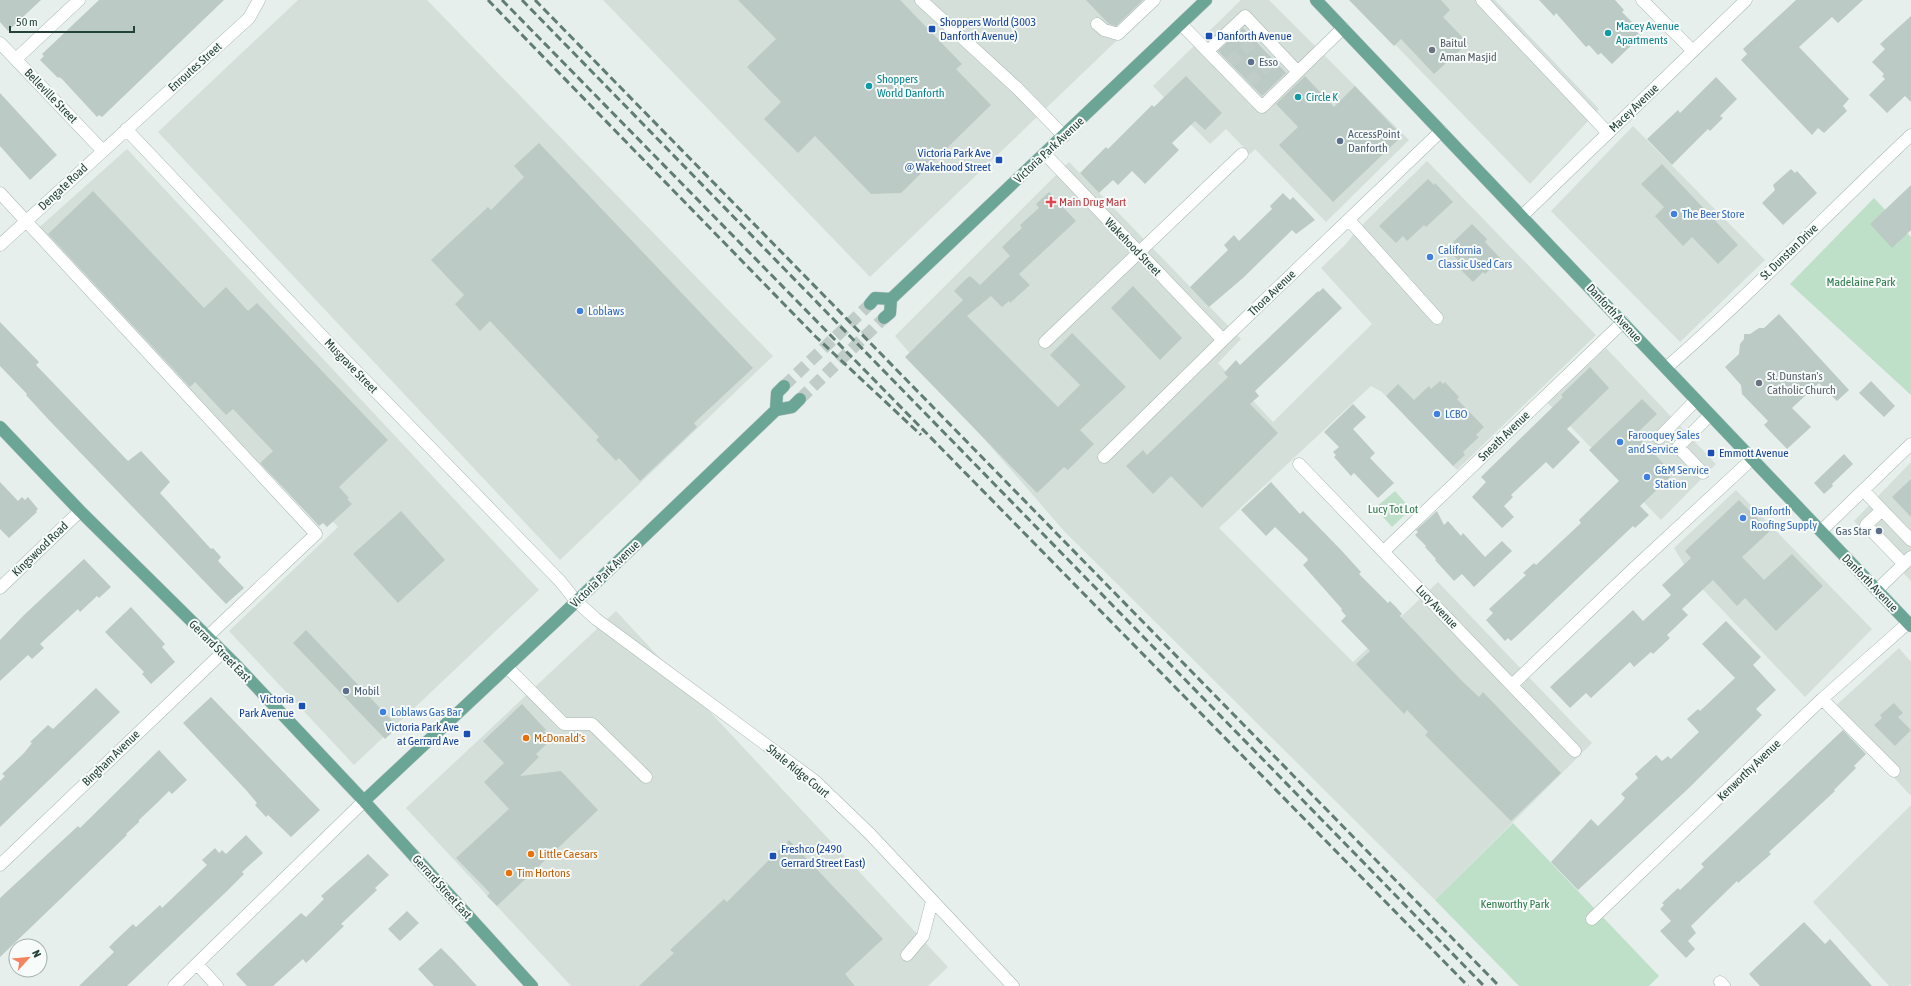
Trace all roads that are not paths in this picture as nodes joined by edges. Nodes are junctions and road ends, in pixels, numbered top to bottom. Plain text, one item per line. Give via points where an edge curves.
1 (79, 0) edge
2 (259, 0) edge
3 (921, 0) edge
4 (1154, 0) edge
5 (1206, 0) edge
6 (1316, 0) edge
7 (1482, 0) edge
8 (1642, 0) edge
9 (1746, 0) edge
10 (1097, 24) dead end
11 (1181, 24) junction
12 (1343, 28) junction
13 (0, 43) edge
14 (1693, 51) junction
15 (1208, 52) junction
16 (16, 59) junction
17 (1298, 72) junction
18 (126, 130) junction
19 (1441, 131) junction
20 (1608, 133) junction
21 (1911, 135) edge
22 (1064, 136) junction
23 (102, 150) junction
24 (1045, 154) junction
25 (1242, 154) dead end
26 (0, 193) edge
27 (1522, 216) junction
28 (1349, 220) junction
29 (26, 221) junction
30 (0, 245) edge
31 (1138, 252) junction
32 (891, 299) junction
33 (870, 304) tunnel mouth
34 (884, 318) tunnel mouth
35 (1437, 318) dead end
36 (1624, 322) junction
37 (1223, 340) junction
38 (1045, 342) dead end
39 (1666, 368) junction
40 (784, 386) tunnel mouth
41 (800, 399) tunnel mouth
42 (1696, 400) junction
43 (776, 410) junction
44 (1710, 415) junction
45 (0, 427) edge
46 (1659, 438) dead end
47 (1911, 444) edge
48 (1104, 456) dead end
49 (1752, 459) junction
50 (1299, 464) dead end
51 (1703, 473) dead end
52 (1863, 490) junction
53 (1882, 510) junction
54 (80, 511) junction
55 (1821, 531) junction
56 (1911, 540) edge
57 (1384, 551) junction
58 (1908, 561) edge
59 (0, 588) edge
60 (1877, 590) junction
61 (576, 601) junction
62 (1910, 625) edge
63 (207, 638) junction
64 (223, 652) junction
65 (507, 667) junction
66 (1512, 685) junction
67 (1822, 699) junction
68 (1575, 751) dead end
69 (1894, 771) dead end
70 (646, 776) dead end
71 (364, 801) junction
72 (0, 865) edge
73 (932, 901) junction
74 (1592, 919) dead end
75 (908, 954) dead end
76 (197, 964) junction
77 (174, 986) edge
78 (217, 986) edge
79 (532, 986) edge
80 (1013, 986) edge

1 - 16 street
2 - 18 street, Enroutes Street via 249,18
3 - 22 street via 1017,88
4 - 10 street via 1118,34 1104,30
5 - 11 main road, Victoria Park Avenue
6 - 12 main road, Danforth Avenue
7 - 20 street
8 - 14 street
9 - 14 street, Macey Avenue
11 - 15 street
11 - 22 main road, Victoria Park Avenue
12 - 17 street
12 - 19 main road, Danforth Avenue
13 - 16 street, Belleville Street
14 - 20 street, Macey Avenue
15 - 17 street via 1227,66 1262,107
15 - 17 street via 1245,16 1258,37 1276,57
16 - 23 street, Belleville Street
18 - 23 street, Dengate Road
18 - 61 street, Musgrave Street via 555,576
19 - 27 main road, Danforth Avenue
19 - 28 street, Thora Avenue
20 - 27 street, Macey Avenue
21 - 39 street, St. Dunstan Drive
22 - 24 main road, Victoria Park Avenue
23 - 29 street, Dengate Road
24 - 31 street, Wakehood Street
24 - 32 main road, Victoria Park Avenue
25 - 31 street
26 - 29 street
27 - 36 main road, Danforth Avenue
28 - 35 street
28 - 37 street, Thora Avenue
29 - 30 street, Dengate Road
29 - 63 street via 316,534
31 - 37 street, Wakehood Street
31 - 38 street
32 - 33 main road via 875,298
32 - 34 main road, Victoria Park Avenue via 890,313
36 - 39 main road, Danforth Avenue
36 - 57 street, Sneath Avenue
37 - 48 street, Thora Avenue
39 - 42 main road, Danforth Avenue
40 - 43 main road via 777,393
41 - 43 main road, Victoria Park Avenue via 792,407
42 - 44 main road, Danforth Avenue
42 - 46 street
43 - 61 main road, Victoria Park Avenue
44 - 49 main road, Danforth Avenue
44 - 51 street via 1678,447
45 - 54 main road, Gerrard Street East
47 - 52 street
49 - 55 main road, Danforth Avenue
49 - 66 street
50 - 57 street, Lucy Avenue
52 - 53 street
52 - 55 street
53 - 56 street
53 - 58 street via 1866,525
54 - 59 street, Kingswood Road
54 - 63 main road, Gerrard Street East
55 - 60 main road, Danforth Avenue
57 - 66 street, Lucy Avenue
58 - 60 street
60 - 62 main road, Danforth Avenue
61 - 65 main road, Victoria Park Avenue
61 - 73 street, Shale Ridge Court via 596,619 815,781 870,834
62 - 67 street, Kenworthy Avenue
63 - 64 main road, Gerrard Street East
64 - 71 main road, Gerrard Street East
64 - 72 street, Bingham Avenue
65 - 70 street via 564,724 592,724
65 - 71 main road, Victoria Park Avenue
66 - 68 street, Lucy Avenue
67 - 69 street
67 - 74 street, Kenworthy Avenue
71 - 76 street, Victoria Park Avenue
71 - 79 main road, Gerrard Street East
73 - 75 street via 923,936
73 - 80 street, Shale Ridge Court
76 - 77 street, Victoria Park Avenue
76 - 78 street

